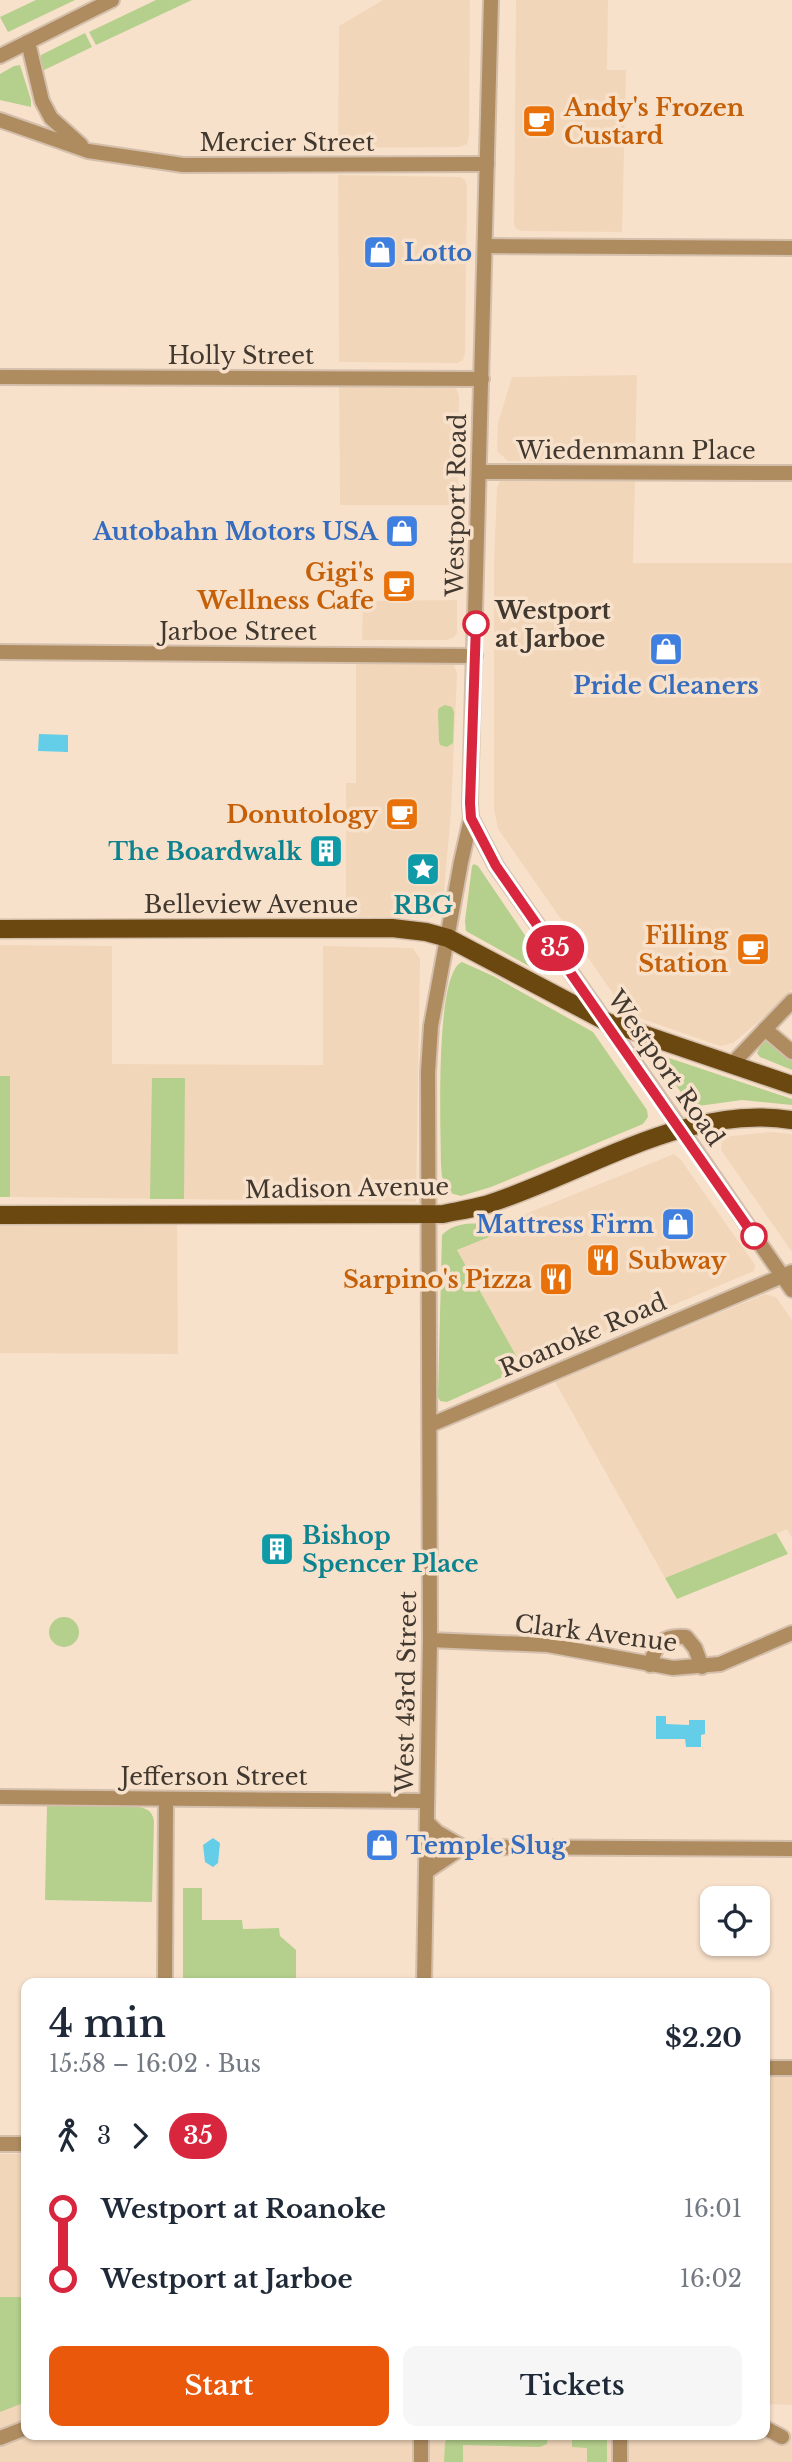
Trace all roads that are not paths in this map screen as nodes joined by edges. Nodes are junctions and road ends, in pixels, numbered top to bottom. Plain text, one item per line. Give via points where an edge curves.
1 (111, 0) edge
2 (491, 0) edge
3 (28, 42) junction
4 (0, 55) edge
5 (0, 120) edge
6 (88, 151) junction
7 (487, 164) junction
8 (485, 246) junction
9 (792, 248) edge
10 (0, 377) edge
11 (482, 379) junction
12 (480, 472) junction
13 (792, 473) edge
14 (0, 652) edge
15 (475, 656) junction
16 (471, 818) junction
17 (0, 929) edge
18 (448, 938) junction
19 (792, 1001) edge
20 (607, 1022) junction
21 (765, 1029) junction
22 (792, 1052) edge
23 (731, 1065) junction
24 (792, 1085) edge
25 (792, 1121) edge
26 (681, 1129) junction
27 (429, 1214) junction
28 (0, 1215) edge
29 (787, 1274) edge
30 (792, 1290) edge
31 (430, 1425) junction
32 (792, 1633) edge
33 (430, 1640) junction
34 (650, 1665) junction
35 (702, 1667) junction
36 (0, 1797) edge
37 (166, 1799) junction
38 (427, 1801) junction
39 (426, 1822) junction
40 (463, 1847) junction
41 (792, 1849) edge
42 (426, 1872) junction
43 (165, 1978) edge
44 (424, 1978) edge
45 (770, 2068) edge
46 (792, 2068) edge
47 (0, 2144) edge
48 (21, 2144) edge
49 (21, 2430) edge
50 (770, 2431) edge
51 (782, 2437) dead end
52 (0, 2438) edge
53 (421, 2440) edge
54 (620, 2440) edge
55 (421, 2462) edge
56 (620, 2462) edge

1 - 3 street
2 - 7 street, Westport Road
3 - 4 street
3 - 6 street via 42,101 51,118
5 - 6 street, Mercier Street
6 - 7 street, Mercier Street via 183,165
7 - 8 street, Westport Road
8 - 9 street
8 - 11 street, Westport Road
10 - 11 street, Holly Street
11 - 12 street, Westport Road
12 - 13 street, Wiedenmann Place
12 - 15 street, Westport Road
14 - 15 street, Jarboe Street
15 - 16 street, Westport Road
16 - 18 street, West 43rd Street
16 - 20 street, Westport Road via 496,866
17 - 18 main road, Belleview Avenue via 392,928
18 - 20 main road, Belleview Avenue
18 - 27 street, West 43rd Street via 431,1026
19 - 21 street
20 - 23 main road, Belleview Avenue
20 - 26 street, Westport Road
21 - 22 street
21 - 23 street
23 - 24 main road, Belleview Avenue
25 - 26 main road, Madison Avenue via 729,1118
26 - 27 main road, Madison Avenue via 484,1205
26 - 29 street, Westport Road
27 - 28 main road, Madison Avenue
27 - 31 street, West 43rd Street
29 - 30 street, Westport Road
29 - 31 street, Roanoke Road
31 - 33 street, West 43rd Street
32 - 35 street, Clark Avenue via 720,1664
33 - 34 street, Clark Avenue via 548,1645
33 - 38 street, West 43rd Street
34 - 35 street, Clark Avenue
34 - 35 street via 660,1643 671,1636 686,1637
36 - 37 street, Jefferson Street
37 - 38 street, Jefferson Street
37 - 43 street
38 - 39 street, West 43rd Street
39 - 40 street
39 - 42 street, West 43rd Street
40 - 41 street
40 - 42 street
42 - 44 street, West 43rd Street
45 - 46 street
47 - 48 street
49 - 52 street
50 - 51 street
53 - 55 street
54 - 56 street

